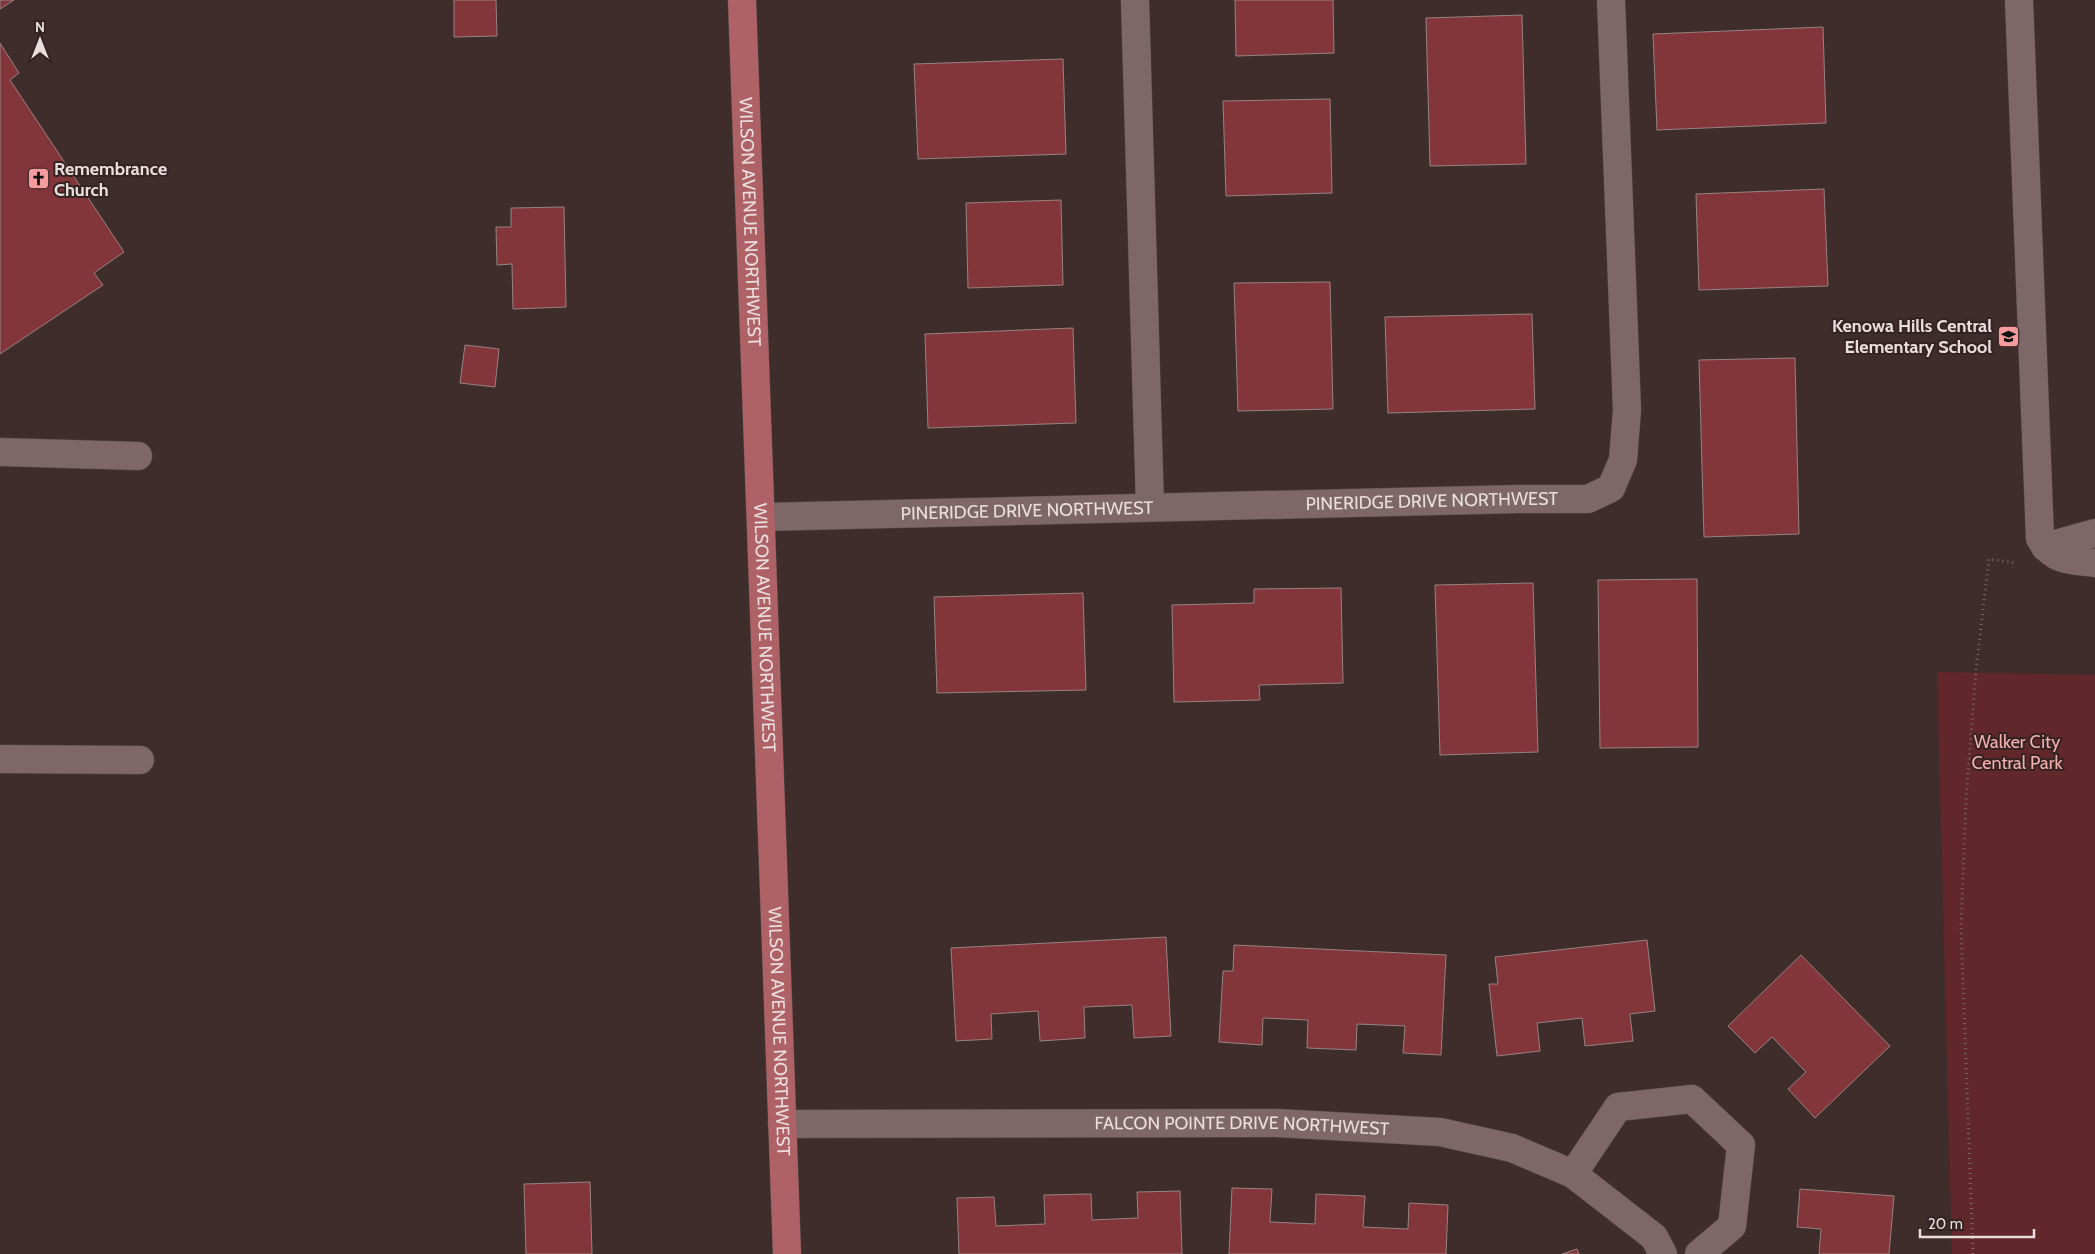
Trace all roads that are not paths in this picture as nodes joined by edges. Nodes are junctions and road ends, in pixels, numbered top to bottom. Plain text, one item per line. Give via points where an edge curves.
1 (742, 0) edge
2 (1134, 0) edge
3 (1611, 0) edge
4 (2020, 0) edge
5 (0, 452) edge
6 (138, 456) dead end
7 (1150, 507) junction
8 (761, 517) junction
9 (2095, 534) edge
10 (2045, 547) junction
11 (2095, 563) edge
12 (0, 759) edge
13 (140, 760) dead end
14 (782, 1124) junction
15 (1573, 1174) junction
16 (786, 1254) edge
17 (1663, 1254) edge
18 (1699, 1254) edge

1 - 8 main road, WILSON AVENUE NORTHWEST
2 - 7 street
3 - 7 street, PINERIDGE DRIVE NORTHWEST via 1627,410 1623,460 1611,488 1588,499
4 - 10 street via 2040,538
5 - 6 street
7 - 8 street, PINERIDGE DRIVE NORTHWEST
8 - 14 main road, WILSON AVENUE NORTHWEST
9 - 10 street
10 - 11 street via 2060,558
12 - 13 street
14 - 15 street, FALCON POINTE DRIVE NORTHWEST via 1277,1123 1430,1131 1512,1148
14 - 16 main road, WILSON AVENUE NORTHWEST
15 - 17 street, FALCON POINTE DRIVE NORTHWEST via 1654,1237
15 - 18 street via 1618,1106 1692,1099 1741,1145 1732,1226

